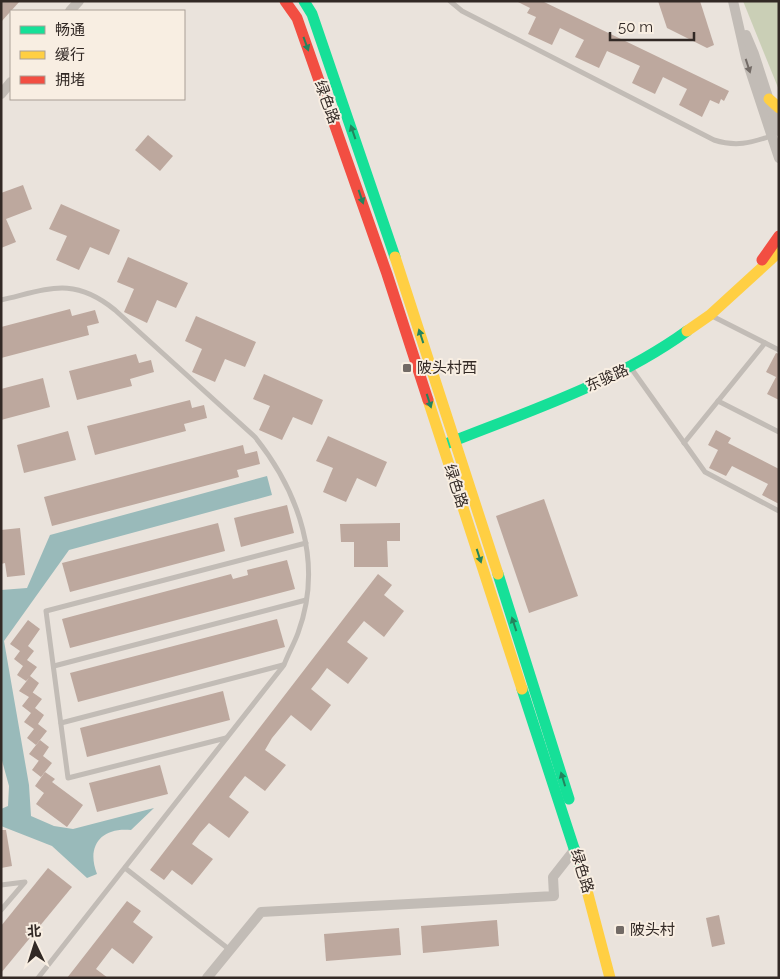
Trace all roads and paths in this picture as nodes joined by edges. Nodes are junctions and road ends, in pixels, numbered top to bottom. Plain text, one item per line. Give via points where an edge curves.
1 (284, 1) edge
2 (304, 1) edge
3 (450, 1) edge
4 (733, 1) edge
5 (738, 19) junction
6 (10, 83) edge
7 (1, 94) edge
8 (769, 100) junction
9 (779, 108) edge
10 (775, 133) edge
11 (779, 158) edge
12 (779, 236) edge
13 (779, 252) edge
14 (750, 277) junction
15 (1, 300) edge
16 (710, 315) junction
17 (765, 343) junction
18 (779, 350) edge
19 (631, 367) junction
20 (718, 401) junction
21 (779, 432) edge
22 (455, 441) junction
23 (684, 443) junction
24 (444, 446) junction
25 (779, 511) edge
26 (306, 544) junction
27 (306, 600) junction
28 (284, 665) junction
29 (54, 666) junction
30 (61, 723) junction
31 (226, 738) junction
32 (575, 849) junction
33 (124, 868) junction
34 (1, 885) edge
35 (1, 910) edge
36 (230, 950) junction
37 (38, 978) edge
38 (207, 978) edge
39 (610, 978) edge
40 (618, 978) edge

1 -> 24 main road, 绿色路 via 297,18 339,133
22 -> 2 main road, 绿色路 via 355,138 312,14
3 - 10 lane via 462,11 714,140 742,145
4 - 5 street
5 - 8 street
5 -> 10 street via 746,58
6 - 7 street
8 - 9 main road
8 - 10 street
10 - 11 street
12 - 14 main road, 东骏路
13 - 14 main road, 东骏路
14 - 16 main road, 东骏路
15 - 26 lane via 57,287 78,289 98,297 255,437 289,486
16 - 17 lane
16 - 19 main road, 东骏路
17 - 18 lane
17 - 20 lane
19 - 22 main road, 东骏路
19 - 23 lane
20 - 21 lane
20 - 23 lane
22 - 24 main road, 东骏路
40 -> 22 main road, 绿色路 via 596,884
23 - 25 lane via 705,472
24 -> 32 main road, 绿色路
26 - 27 lane
26 - 29 lane via 46,612
27 - 28 lane via 298,632
27 - 29 lane
28 - 30 lane
28 - 31 lane
29 - 30 lane
30 - 31 lane via 68,778
31 - 33 lane
32 - 36 street via 553,877 554,896 261,912
32 - 39 main road, 绿色路
33 - 36 lane
33 - 37 lane
34 - 35 lane via 25,882
36 - 38 street

